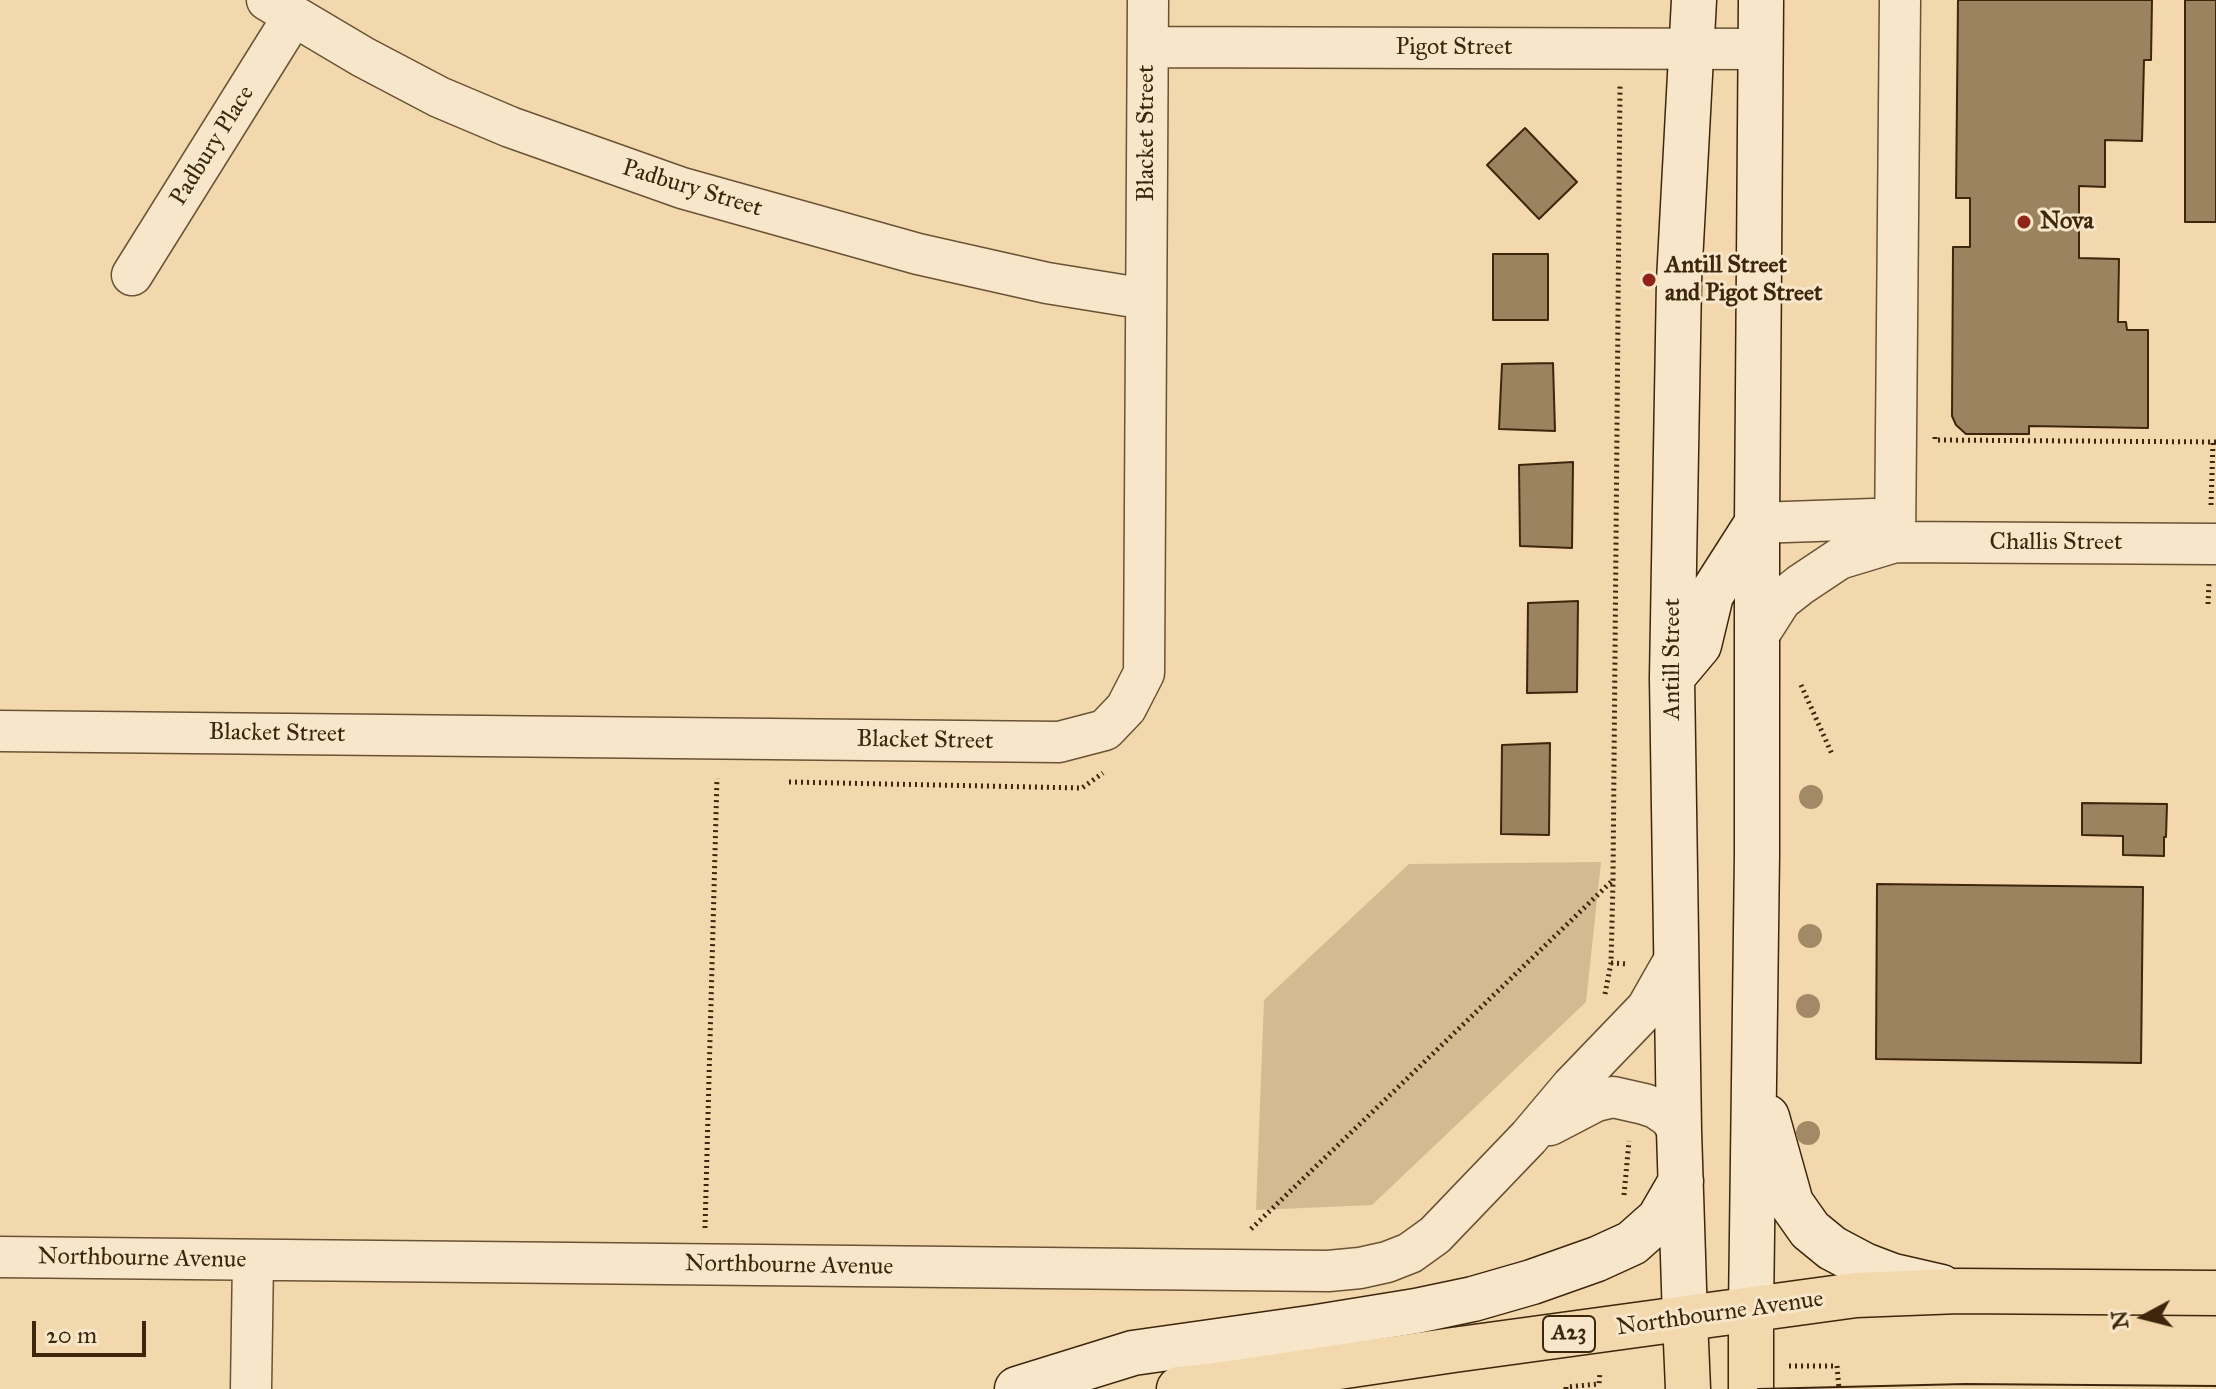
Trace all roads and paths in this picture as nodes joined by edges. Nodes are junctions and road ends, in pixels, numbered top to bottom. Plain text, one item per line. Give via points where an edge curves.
1 (1148, 0) edge
2 (1694, 0) edge
3 (1761, 0) edge
4 (1900, 0) edge
5 (280, 8) edge
6 (1148, 47) junction
7 (1621, 48) junction
8 (1692, 48) junction
9 (1760, 49) junction
10 (132, 275) dead end
11 (1146, 299) junction
12 (1935, 440) dead end
13 (2216, 442) edge
14 (1757, 523) junction
15 (1895, 542) junction
16 (2216, 544) edge
17 (1758, 636) junction
18 (1672, 678) junction
19 (0, 731) edge
20 (718, 739) junction
21 (1613, 880) junction
22 (1659, 960) junction
23 (1611, 963) junction
24 (1604, 996) dead end
25 (1753, 1064) junction
26 (1632, 1101) junction
27 (1679, 1131) junction
28 (1529, 1137) junction
29 (1681, 1181) junction
30 (1624, 1203) dead end
31 (1246, 1235) dead end
32 (704, 1241) dead end
33 (0, 1257) edge
34 (253, 1260) junction
35 (1959, 1291) junction
36 (2216, 1293) edge
37 (1751, 1310) junction
38 (1685, 1319) junction
39 (1599, 1384) dead end
40 (251, 1389) edge
41 (1017, 1389) edge
42 (1179, 1389) edge
43 (1566, 1389) edge
44 (1688, 1389) edge
45 (1751, 1389) edge

1 - 6 street, Blacket Street
2 - 8 main road, Antill Street
3 - 9 main road
4 - 15 street
5 - 10 street, Padbury Place
5 - 11 street, Padbury Street via 439,97 682,188 918,254
6 - 7 street, Pigot Street
6 - 11 street, Blacket Street
7 - 8 street, Pigot Street
7 - 21 path
8 - 9 street, Pigot Street
8 - 18 main road, Antill Street via 1679,281
9 - 14 main road
11 - 20 street, Blacket Street via 1144,673 1126,708 1105,730 1059,742
12 - 13 path
14 - 15 street via 1873,519
14 - 17 main road
14 - 18 main road via 1711,595 1699,645
15 - 16 street, Challis Street
15 - 17 street, Challis Street via 1839,559 1800,585 1781,600
17 - 25 main road
18 - 22 main road, Antill Street
19 - 20 street, Blacket Street
20 - 32 path
21 - 23 path
21 - 31 path
22 - 23 path
22 - 27 main road, Antill Street
22 - 28 street, Northbourne Avenue via 1647,1008
23 - 24 path
25 - 35 main road via 1791,1203 1810,1230 1864,1265
25 - 37 main road
26 - 27 street, Northbourne Avenue via 1656,1108
26 - 28 street, Northbourne Avenue via 1596,1101
26 - 30 path
27 - 29 main road, Antill Street
28 - 34 street, Northbourne Avenue via 1435,1235 1410,1253 1360,1268
29 - 38 main road, Antill Street
29 - 41 main road via 1659,1219 1632,1243 1532,1282 1416,1311 1133,1353
33 - 34 street, Northbourne Avenue
34 - 40 street
35 - 36 highway, Northbourne Avenue / A23
35 - 37 highway, Northbourne Avenue / A23 via 1856,1295
37 - 38 highway, Northbourne Avenue / A23
37 - 45 highway
38 - 42 highway, Northbourne Avenue / A23
38 - 44 highway
39 - 43 path

